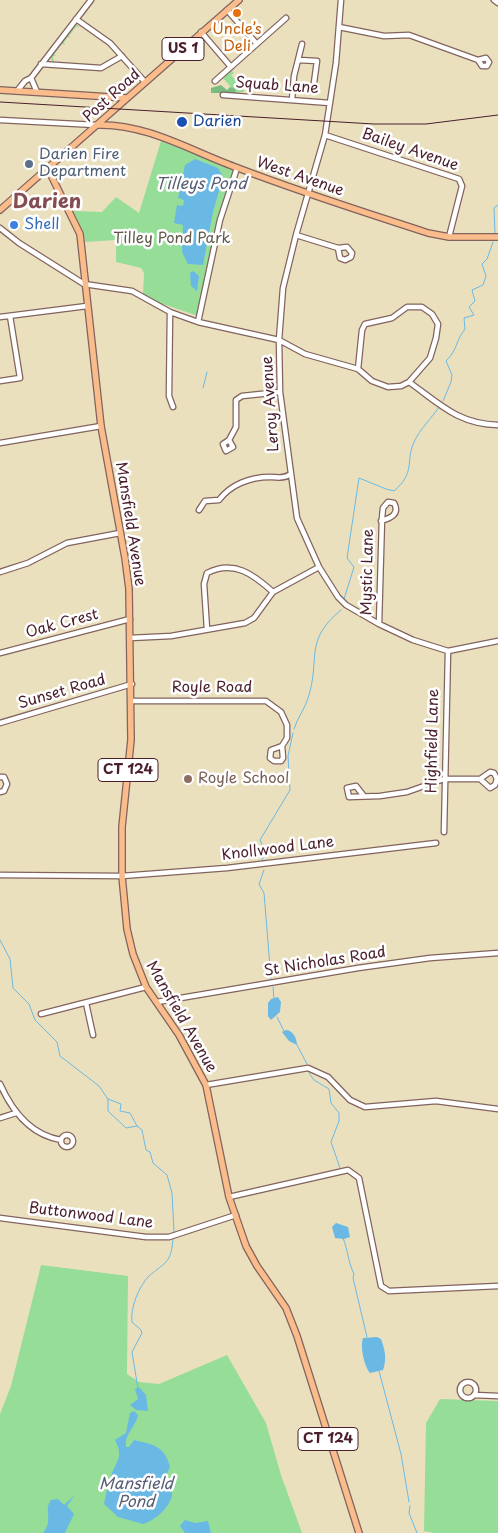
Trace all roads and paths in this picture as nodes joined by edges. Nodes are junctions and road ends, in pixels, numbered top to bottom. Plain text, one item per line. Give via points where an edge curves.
1 (91, 0) edge
2 (240, 0) edge
3 (341, 0) edge
4 (494, 0) edge
5 (498, 3) edge
6 (227, 10) junction
7 (286, 18) dead end
8 (76, 19) junction
9 (339, 27) junction
10 (201, 32) junction
11 (258, 44) junction
12 (302, 44) dead end
13 (122, 56) junction
14 (299, 60) junction
15 (478, 60) dead end
16 (42, 64) junction
17 (231, 67) junction
18 (31, 78) junction
19 (215, 81) dead end
20 (145, 82) junction
21 (0, 90) edge
22 (313, 90) dead end
23 (17, 91) junction
24 (36, 92) junction
25 (222, 95) dead end
26 (127, 98) junction
27 (292, 100) junction
28 (330, 103) junction
29 (0, 120) edge
30 (97, 125) junction
31 (325, 135) junction
32 (237, 168) junction
33 (48, 169) junction
34 (308, 193) junction
35 (0, 210) edge
36 (0, 228) edge
37 (296, 235) junction
38 (450, 237) junction
39 (498, 237) edge
40 (338, 248) dead end
41 (84, 284) junction
42 (87, 306) junction
43 (170, 312) junction
44 (10, 316) junction
45 (0, 318) edge
46 (198, 322) junction
47 (279, 340) junction
48 (358, 369) junction
49 (0, 381) edge
50 (409, 382) junction
51 (280, 392) junction
52 (173, 407) dead end
53 (498, 425) edge
54 (101, 426) junction
55 (229, 440) dead end
56 (0, 443) edge
57 (289, 475) junction
58 (199, 510) dead end
59 (382, 521) dead end
60 (120, 533) junction
61 (319, 567) junction
62 (0, 572) edge
63 (273, 592) junction
64 (130, 619) junction
65 (379, 624) junction
66 (207, 629) junction
67 (130, 638) junction
68 (498, 640) edge
69 (448, 651) junction
70 (0, 653) edge
71 (132, 684) junction
72 (132, 701) junction
73 (0, 723) edge
74 (282, 746) dead end
75 (0, 778) edge
76 (444, 779) junction
77 (480, 779) dead end
78 (0, 792) edge
79 (363, 795) dead end
80 (444, 832) dead end
81 (436, 844) dead end
82 (0, 875) edge
83 (122, 876) junction
84 (498, 953) edge
85 (146, 986) junction
86 (157, 1002) junction
87 (86, 1003) junction
88 (41, 1014) dead end
89 (93, 1035) dead end
90 (0, 1084) edge
91 (206, 1085) junction
92 (498, 1109) edge
93 (16, 1113) junction
94 (0, 1118) edge
95 (61, 1140) dead end
96 (229, 1197) junction
97 (236, 1215) junction
98 (0, 1218) edge
99 (498, 1286) edge
100 (474, 1394) dead end
101 (498, 1396) edge
102 (359, 1533) edge

1 - 8 street
2 - 6 main road, Post Road / US 1
3 - 9 street, Leroy Avenue
4 - 5 street
6 - 10 main road, Post Road / US 1
6 - 11 street
7 - 11 street
8 - 13 street via 110,43
8 - 16 street
9 - 15 street via 384,36 409,35
9 - 28 street, Leroy Avenue
10 - 17 street
10 - 20 main road, Post Road / US 1
11 - 17 street
12 - 14 street
13 - 16 street via 101,68
13 - 20 street
14 - 22 street via 317,61
14 - 27 street
16 - 18 street
17 - 19 street
18 - 23 street
18 - 24 street
20 - 26 main road, Post Road / US 1
21 - 23 main road
23 - 24 main road
24 - 26 main road
25 - 27 street, Squab Lane
26 - 30 main road, Post Road / US 1
27 - 28 street, Squab Lane
28 - 31 street, Leroy Avenue
29 - 30 street
30 - 32 main road, West Avenue via 142,131
30 - 33 main road, Post Road / US 1
31 - 34 street, Leroy Avenue
31 - 38 street, Bailey Avenue via 459,179 462,186
32 - 34 main road, West Avenue
32 - 46 street via 220,220
33 - 35 main road, Post Road / US 1
33 - 41 main road, Mansfield Avenue / CT 124 via 80,234
34 - 37 street, Leroy Avenue
34 - 38 main road, West Avenue via 428,233
36 - 41 street
37 - 40 street
37 - 47 street, Leroy Avenue via 283,288
38 - 39 main road, West Avenue
41 - 42 main road, Mansfield Avenue / CT 124
41 - 43 street via 132,291
42 - 44 street
42 - 54 main road, Mansfield Avenue / CT 124
43 - 46 street
43 - 52 street via 169,396
44 - 45 street
44 - 49 street via 20,378
46 - 47 street
47 - 48 street via 305,354
47 - 51 street, Leroy Avenue
48 - 50 street via 372,381 388,387
48 - 50 street via 365,324 392,318 407,307 422,307 438,324 436,338 430,358
50 - 53 street via 460,418 481,425
51 - 55 street via 242,396 236,400 236,427
51 - 57 street, Leroy Avenue
54 - 56 street
54 - 60 main road, Mansfield Avenue / CT 124
57 - 58 street via 246,480 228,489 218,500 205,501
57 - 61 street, Leroy Avenue via 297,518
59 - 65 street, Mystic Lane
60 - 62 street via 67,543 28,563
60 - 64 main road, Mansfield Avenue / CT 124
61 - 63 street
61 - 65 street, Leroy Avenue via 338,597
63 - 66 street via 254,618
63 - 66 street via 243,570 220,568 207,573 204,584
64 - 67 main road, Mansfield Avenue / CT 124
64 - 70 street, Oak Crest
65 - 69 street, Leroy Avenue via 413,640
66 - 67 street via 171,636
67 - 71 main road, Mansfield Avenue / CT 124
68 - 69 street, Leroy Avenue
69 - 76 street, Highfield Lane
71 - 72 main road, Mansfield Avenue / CT 124
71 - 73 street, Sunset Road
72 - 74 street, Royle Road via 266,701 281,712 287,724 287,738
72 - 83 main road, Mansfield Avenue / CT 124 via 122,827
75 - 78 street via 4,777 7,784 4,792
76 - 77 street
76 - 79 street via 407,792
76 - 80 street, Highfield Lane
81 - 83 street, Knollwood Lane via 227,868
82 - 83 street, Knollwood Lane
83 - 85 main road, Mansfield Avenue / CT 124 via 129,938
84 - 86 street, St Nicholas Road via 430,958
85 - 86 main road, Mansfield Avenue / CT 124
85 - 87 street
86 - 91 main road, Mansfield Avenue / CT 124
87 - 88 street
87 - 89 street
90 - 93 street
91 - 92 street via 308,1068 328,1077 350,1100 365,1108 436,1101
91 - 96 main road, Mansfield Avenue / CT 124
93 - 94 street
93 - 95 street via 37,1132
96 - 97 main road, Mansfield Avenue / CT 124
96 - 99 street via 348,1170 359,1178 381,1286 389,1291
97 - 98 street, Buttonwood Lane via 179,1234 146,1237
97 - 102 main road, Mansfield Avenue / CT 124 via 246,1246 286,1308 297,1336
100 - 101 street

